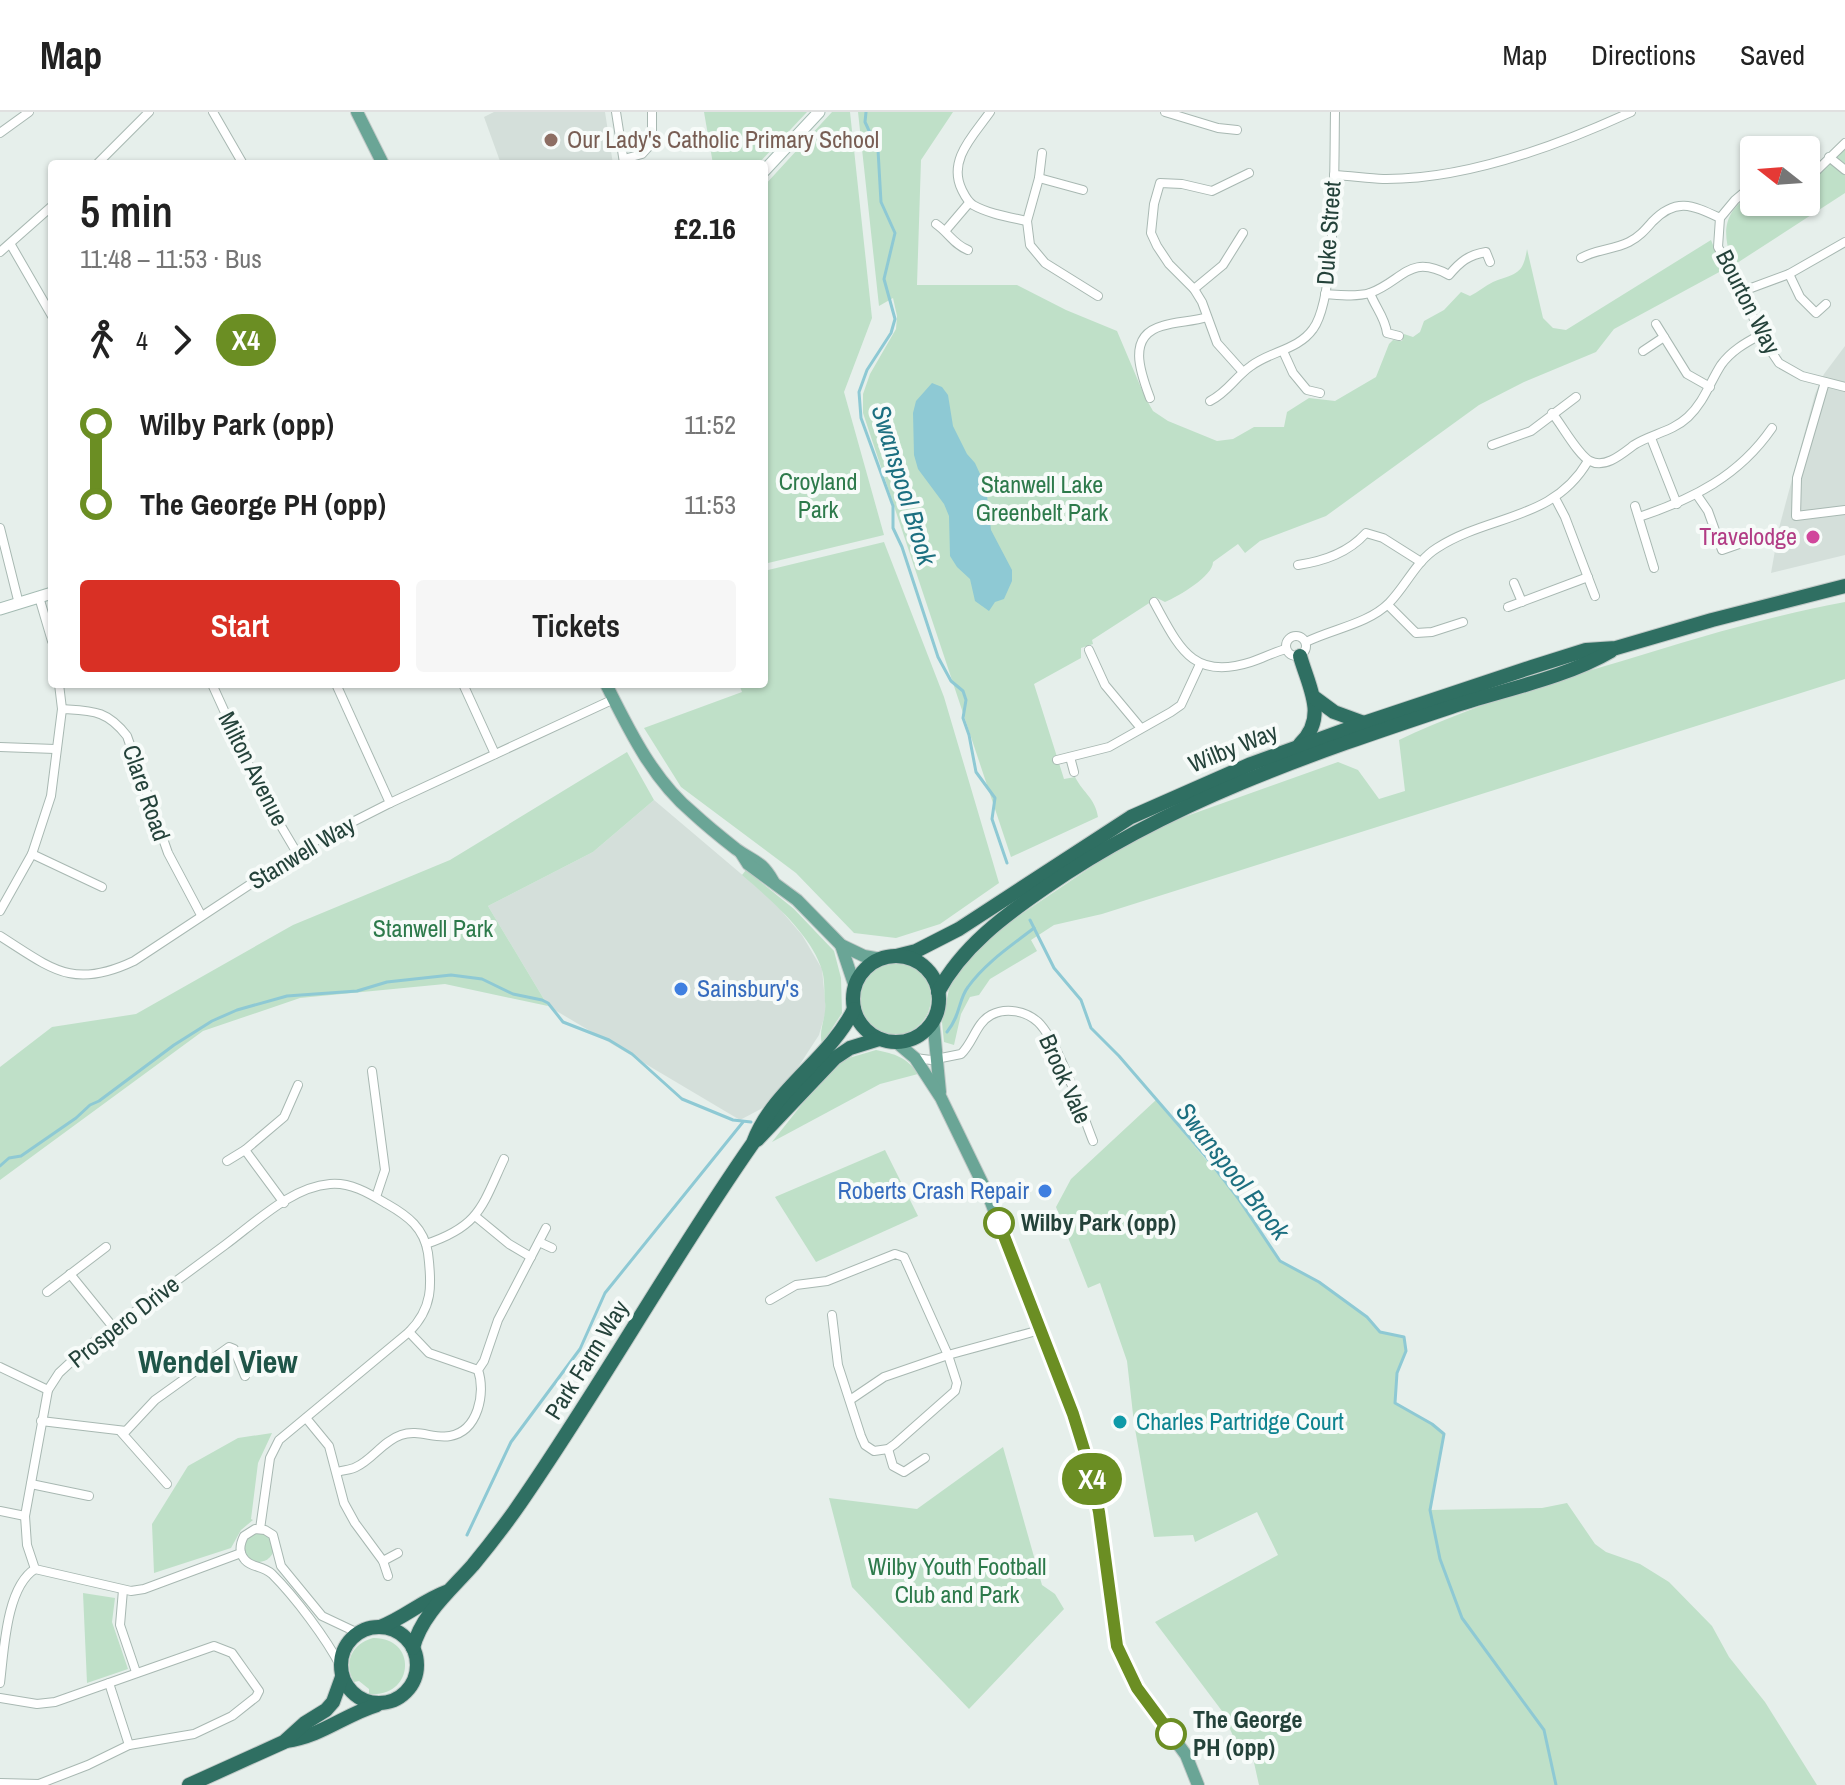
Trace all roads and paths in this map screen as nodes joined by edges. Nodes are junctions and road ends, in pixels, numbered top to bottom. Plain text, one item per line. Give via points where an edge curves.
1 (29, 112) edge
2 (149, 112) edge
3 (213, 112) edge
4 (357, 112) edge
5 (616, 112) edge
6 (652, 112) edge
7 (819, 112) edge
8 (990, 112) edge
9 (1165, 112) edge
10 (1335, 112) edge
11 (1631, 112) edge
12 (1237, 130) dead end
13 (0, 133) edge
14 (1845, 143) edge
15 (1042, 153) dead end
16 (948, 157) dead end
17 (1829, 157) junction
18 (102, 160) edge
19 (241, 160) edge
20 (381, 160) edge
21 (624, 160) edge
22 (627, 160) edge
23 (958, 161) junction
24 (1820, 166) edge
25 (768, 167) edge
26 (1845, 170) edge
27 (1249, 173) dead end
28 (1334, 175) junction
29 (1039, 178) junction
30 (1083, 190) dead end
31 (1740, 196) edge
32 (969, 203) junction
33 (48, 210) edge
34 (1720, 218) junction
35 (1027, 221) junction
36 (936, 224) dead end
37 (946, 230) junction
38 (1243, 233) dead end
39 (1588, 240) dead end
40 (1845, 242) edge
41 (1493, 244) dead end
42 (11, 245) junction
43 (968, 250) dead end
44 (1594, 250) junction
45 (0, 252) edge
46 (1486, 252) junction
47 (1581, 258) dead end
48 (1490, 262) dead end
49 (1789, 274) junction
50 (1194, 289) junction
51 (1743, 291) junction
52 (1370, 293) junction
53 (1325, 294) junction
54 (1098, 296) dead end
55 (1826, 304) dead end
56 (48, 309) edge
57 (1207, 317) junction
58 (1656, 324) dead end
59 (1760, 335) junction
60 (1399, 336) dead end
61 (1664, 337) junction
62 (1283, 351) junction
63 (1643, 351) dead end
64 (1243, 372) junction
65 (1825, 382) junction
66 (1710, 387) junction
67 (1845, 387) edge
68 (1320, 393) dead end
69 (1219, 396) junction
70 (1576, 397) dead end
71 (1150, 398) dead end
72 (1210, 401) dead end
73 (1223, 409) dead end
74 (1552, 413) junction
75 (1772, 428) dead end
76 (1651, 438) junction
77 (1492, 445) dead end
78 (1588, 461) junction
79 (1697, 495) junction
80 (1555, 498) junction
81 (1677, 504) junction
82 (1635, 506) dead end
83 (1845, 510) edge
84 (1639, 517) junction
85 (1361, 524) dead end
86 (0, 528) edge
87 (1366, 533) junction
88 (1762, 536) dead end
89 (1421, 562) junction
90 (1654, 568) dead end
91 (1308, 575) dead end
92 (1588, 577) junction
93 (1514, 583) dead end
94 (1845, 586) edge
95 (48, 594) edge
96 (1595, 596) dead end
97 (39, 597) junction
98 (1154, 602) dead end
99 (1522, 602) junction
100 (19, 604) junction
101 (1388, 605) junction
102 (1508, 607) dead end
103 (0, 609) edge
104 (1463, 622) dead end
105 (48, 627) edge
106 (1416, 633) junction
107 (1413, 645) dead end
108 (1616, 648) junction
109 (1297, 649) junction
110 (1089, 650) dead end
111 (1093, 660) junction
112 (1200, 664) junction
113 (1080, 665) dead end
114 (59, 688) edge
115 (214, 688) edge
116 (338, 688) edge
117 (465, 688) edge
118 (608, 688) edge
119 (1315, 698) junction
120 (614, 699) junction
121 (62, 709) junction
122 (1364, 723) junction
123 (1140, 727) junction
124 (1299, 745) junction
125 (0, 747) edge
126 (55, 749) junction
127 (495, 754) junction
128 (1070, 757) junction
129 (1057, 760) dead end
130 (1074, 772) dead end
131 (390, 803) junction
132 (297, 853) junction
133 (32, 854) junction
134 (102, 887) dead end
135 (0, 911) edge
136 (201, 915) junction
137 (0, 936) edge
138 (841, 945) junction
139 (889, 958) junction
140 (855, 987) junction
141 (938, 992) junction
142 (854, 1009) junction
143 (933, 1019) junction
144 (879, 1039) junction
145 (896, 1042) junction
146 (915, 1058) junction
147 (936, 1059) junction
148 (372, 1071) dead end
149 (298, 1085) dead end
150 (941, 1098) junction
151 (1093, 1141) dead end
152 (753, 1143) junction
153 (245, 1150) junction
154 (504, 1159) dead end
155 (227, 1161) dead end
156 (376, 1197) junction
157 (284, 1203) junction
158 (475, 1216) junction
159 (546, 1228) dead end
160 (539, 1242) junction
161 (426, 1244) junction
162 (106, 1247) dead end
163 (552, 1248) dead end
164 (531, 1257) junction
165 (70, 1274) junction
166 (47, 1292) dead end
167 (770, 1300) dead end
168 (832, 1315) dead end
169 (113, 1327) junction
170 (1040, 1330) junction
171 (409, 1332) junction
172 (948, 1355) junction
173 (0, 1367) edge
174 (478, 1370) junction
175 (245, 1376) dead end
176 (48, 1390) junction
177 (850, 1400) junction
178 (306, 1418) junction
179 (41, 1421) junction
180 (121, 1432) junction
181 (888, 1449) junction
182 (925, 1458) dead end
183 (338, 1472) junction
184 (31, 1484) junction
185 (167, 1484) dead end
186 (89, 1496) dead end
187 (0, 1511) edge
188 (25, 1516) junction
189 (260, 1529) junction
190 (241, 1553) junction
191 (398, 1553) dead end
192 (276, 1554) junction
193 (383, 1561) junction
194 (261, 1566) junction
195 (35, 1569) junction
196 (388, 1576) dead end
197 (123, 1590) junction
198 (446, 1592) junction
199 (380, 1627) junction
200 (358, 1633) junction
201 (413, 1648) junction
202 (2, 1652) edge
203 (136, 1672) junction
204 (341, 1672) junction
205 (0, 1683) edge
206 (109, 1683) junction
207 (0, 1698) edge
208 (381, 1704) junction
209 (284, 1742) junction
210 (129, 1745) junction
211 (0, 1783) edge
212 (189, 1785) edge
213 (1198, 1785) edge

1 - 13 street
2 - 18 street
3 - 19 street
4 - 20 main road
5 - 21 street
6 - 22 street via 652,143
7 - 25 street
8 - 23 street
9 - 12 street
10 - 28 street, Duke Street
11 - 28 street via 1587,133 1486,165 1385,179
14 - 17 street
15 - 29 street
16 - 23 street
17 - 24 street
17 - 26 street
23 - 32 street via 956,173
27 - 50 street via 1212,191 1160,183 1151,233 1169,264
28 - 53 street, Duke Street
29 - 30 street
29 - 35 street
31 - 34 street, Bourton Way
32 - 35 street
32 - 37 street
33 - 42 street
34 - 44 street via 1700,208 1675,206 1628,243
34 - 51 street, Bourton Way via 1718,247
35 - 54 street via 1030,245 1045,263
36 - 37 street
37 - 43 street via 957,246
38 - 50 street via 1223,265
39 - 44 street
40 - 49 street
41 - 46 street
42 - 45 street
42 - 56 street
44 - 47 street
46 - 48 street
46 - 52 street via 1464,259 1453,278 1439,269 1413,267
49 - 51 street
49 - 55 street via 1800,297 1816,313
50 - 57 street
51 - 59 street, Bourton Way
52 - 53 street
52 - 60 street via 1382,314 1386,338
53 - 62 street, Duke Street via 1313,330
57 - 64 street via 1217,343
57 - 71 street via 1159,326 1140,344 1140,371
58 - 61 street
59 - 65 street, Bourton Way via 1779,363
59 - 66 street via 1734,351
61 - 63 street
61 - 66 street via 1687,374
62 - 64 street, Duke Street
62 - 68 street via 1305,395
64 - 69 street, Duke Street
65 - 67 street, Bourton Way
65 - 83 street via 1797,478 1796,516
66 - 76 street via 1687,417
69 - 72 street, Duke Street
69 - 73 street
70 - 74 street
74 - 77 street via 1531,431
74 - 78 street
75 - 79 street via 1757,451
76 - 78 street via 1612,460
76 - 81 street
78 - 80 street
79 - 81 street
79 - 88 street via 1722,550
80 - 89 street via 1453,539
80 - 92 street
81 - 84 street
82 - 84 street
84 - 90 street
85 - 87 street
86 - 100 street
87 - 89 street
87 - 91 street via 1338,554 1302,564
89 - 101 street
92 - 96 street
92 - 99 street
93 - 99 street
94 - 108 highway, Wilby Way
95 - 97 street
97 - 100 street
97 - 105 street
98 - 112 street via 1174,641
99 - 102 street
100 - 103 street
101 - 106 street
101 - 109 street
104 - 106 street
106 - 107 street
108 - 122 highway, Wilby Way via 1586,650
108 - 141 highway, Wilby Way via 1589,664 1291,763 1157,819 1026,901 971,946
109 - 112 street via 1218,669
109 - 119 highway
110 - 111 street
111 - 113 street
111 - 123 street via 1105,685
112 - 123 street via 1181,705
114 - 121 street
115 - 132 street, Milton Avenue via 262,794
116 - 131 street
117 - 127 street
118 - 120 main road
119 - 122 highway
119 - 124 highway via 1314,725
120 - 127 street, Stanwell Way
120 - 138 main road via 665,785 691,812 765,867 773,881
121 - 126 street
121 - 136 street, Clare Road via 95,711 115,721 127,736 168,853
122 - 124 highway, Wilby Way
123 - 128 street via 1109,747
124 - 139 highway, Wilby Way via 1131,817 959,929
125 - 126 street
126 - 133 street via 51,796
127 - 131 street, Stanwell Way
128 - 129 street
128 - 130 street
131 - 132 street, Stanwell Way
132 - 136 street, Stanwell Way
133 - 134 street
133 - 135 street
136 - 137 street, Stanwell Way via 134,961 88,976 40,962
138 - 139 main road via 864,956
138 - 140 main road
139 - 140 highway via 862,973
139 - 141 highway via 913,960 927,970
140 - 142 highway
141 - 143 highway
142 - 144 highway via 865,1030
142 - 152 highway, Park Farm Way via 836,1039 760,1124
143 - 145 highway via 918,1036
143 - 147 main road
144 - 145 highway
144 - 152 highway, Park Farm Way via 835,1058
145 - 146 main road
146 - 147 street, Brook Vale
146 - 150 main road
147 - 150 main road
147 - 151 street, Brook Vale via 965,1052 980,1024 994,1014 1012,1011 1031,1017 1052,1045
148 - 156 street via 385,1170
149 - 153 street via 284,1117
150 - 170 main road via 989,1197
152 - 198 highway, Park Farm Way via 517,1508
153 - 155 street
153 - 157 street
154 - 158 street
156 - 157 street, Prospero Drive via 342,1184 314,1187
156 - 161 street via 415,1223
157 - 169 street, Prospero Drive
158 - 161 street via 452,1236
158 - 164 street
159 - 160 street
160 - 163 street
160 - 164 street
161 - 171 street via 430,1298
162 - 165 street
164 - 174 street
165 - 166 street
165 - 169 street
167 - 172 street via 796,1285 827,1281 902,1255
168 - 177 street via 838,1365
169 - 176 street, Prospero Drive via 59,1373
170 - 172 street
170 - 213 main road via 1090,1472 1121,1656 1137,1688 1186,1755
171 - 174 street via 429,1353
171 - 178 street
172 - 177 street via 884,1377
172 - 181 street via 955,1391
173 - 176 street
174 - 183 street via 480,1398 472,1422 460,1433 400,1435 357,1467
175 - 180 street via 229,1347 155,1400
176 - 179 street, Prospero Drive
177 - 181 street via 865,1445 874,1451
178 - 183 street via 329,1446
178 - 189 street via 279,1440 270,1458
179 - 180 street
179 - 184 street, Prospero Drive
180 - 185 street
181 - 182 street via 893,1466 904,1472
183 - 193 street via 344,1503
184 - 186 street
184 - 188 street, Prospero Drive
187 - 188 street
188 - 195 street, Prospero Drive
189 - 190 street via 244,1536
189 - 192 street via 273,1535
190 - 194 street via 249,1563
190 - 197 street via 144,1589
191 - 193 street
192 - 194 street
192 - 200 street via 322,1616
193 - 196 street
194 - 204 street via 331,1648
195 - 197 street
195 - 202 street via 15,1595
197 - 203 street via 120,1625
198 - 199 highway, Park Farm Way
198 - 201 highway, Park Farm Way
199 - 200 highway
199 - 201 highway via 399,1633
200 - 204 highway via 345,1648
201 - 208 highway via 417,1669 409,1689
202 - 205 street
203 - 206 street
203 - 210 street via 214,1646 232,1653 259,1691 212,1727
204 - 208 highway via 353,1694
204 - 209 highway via 333,1702
206 - 207 street via 46,1703
206 - 210 street
208 - 209 highway via 309,1738
209 - 212 highway
210 - 211 street via 39,1784

